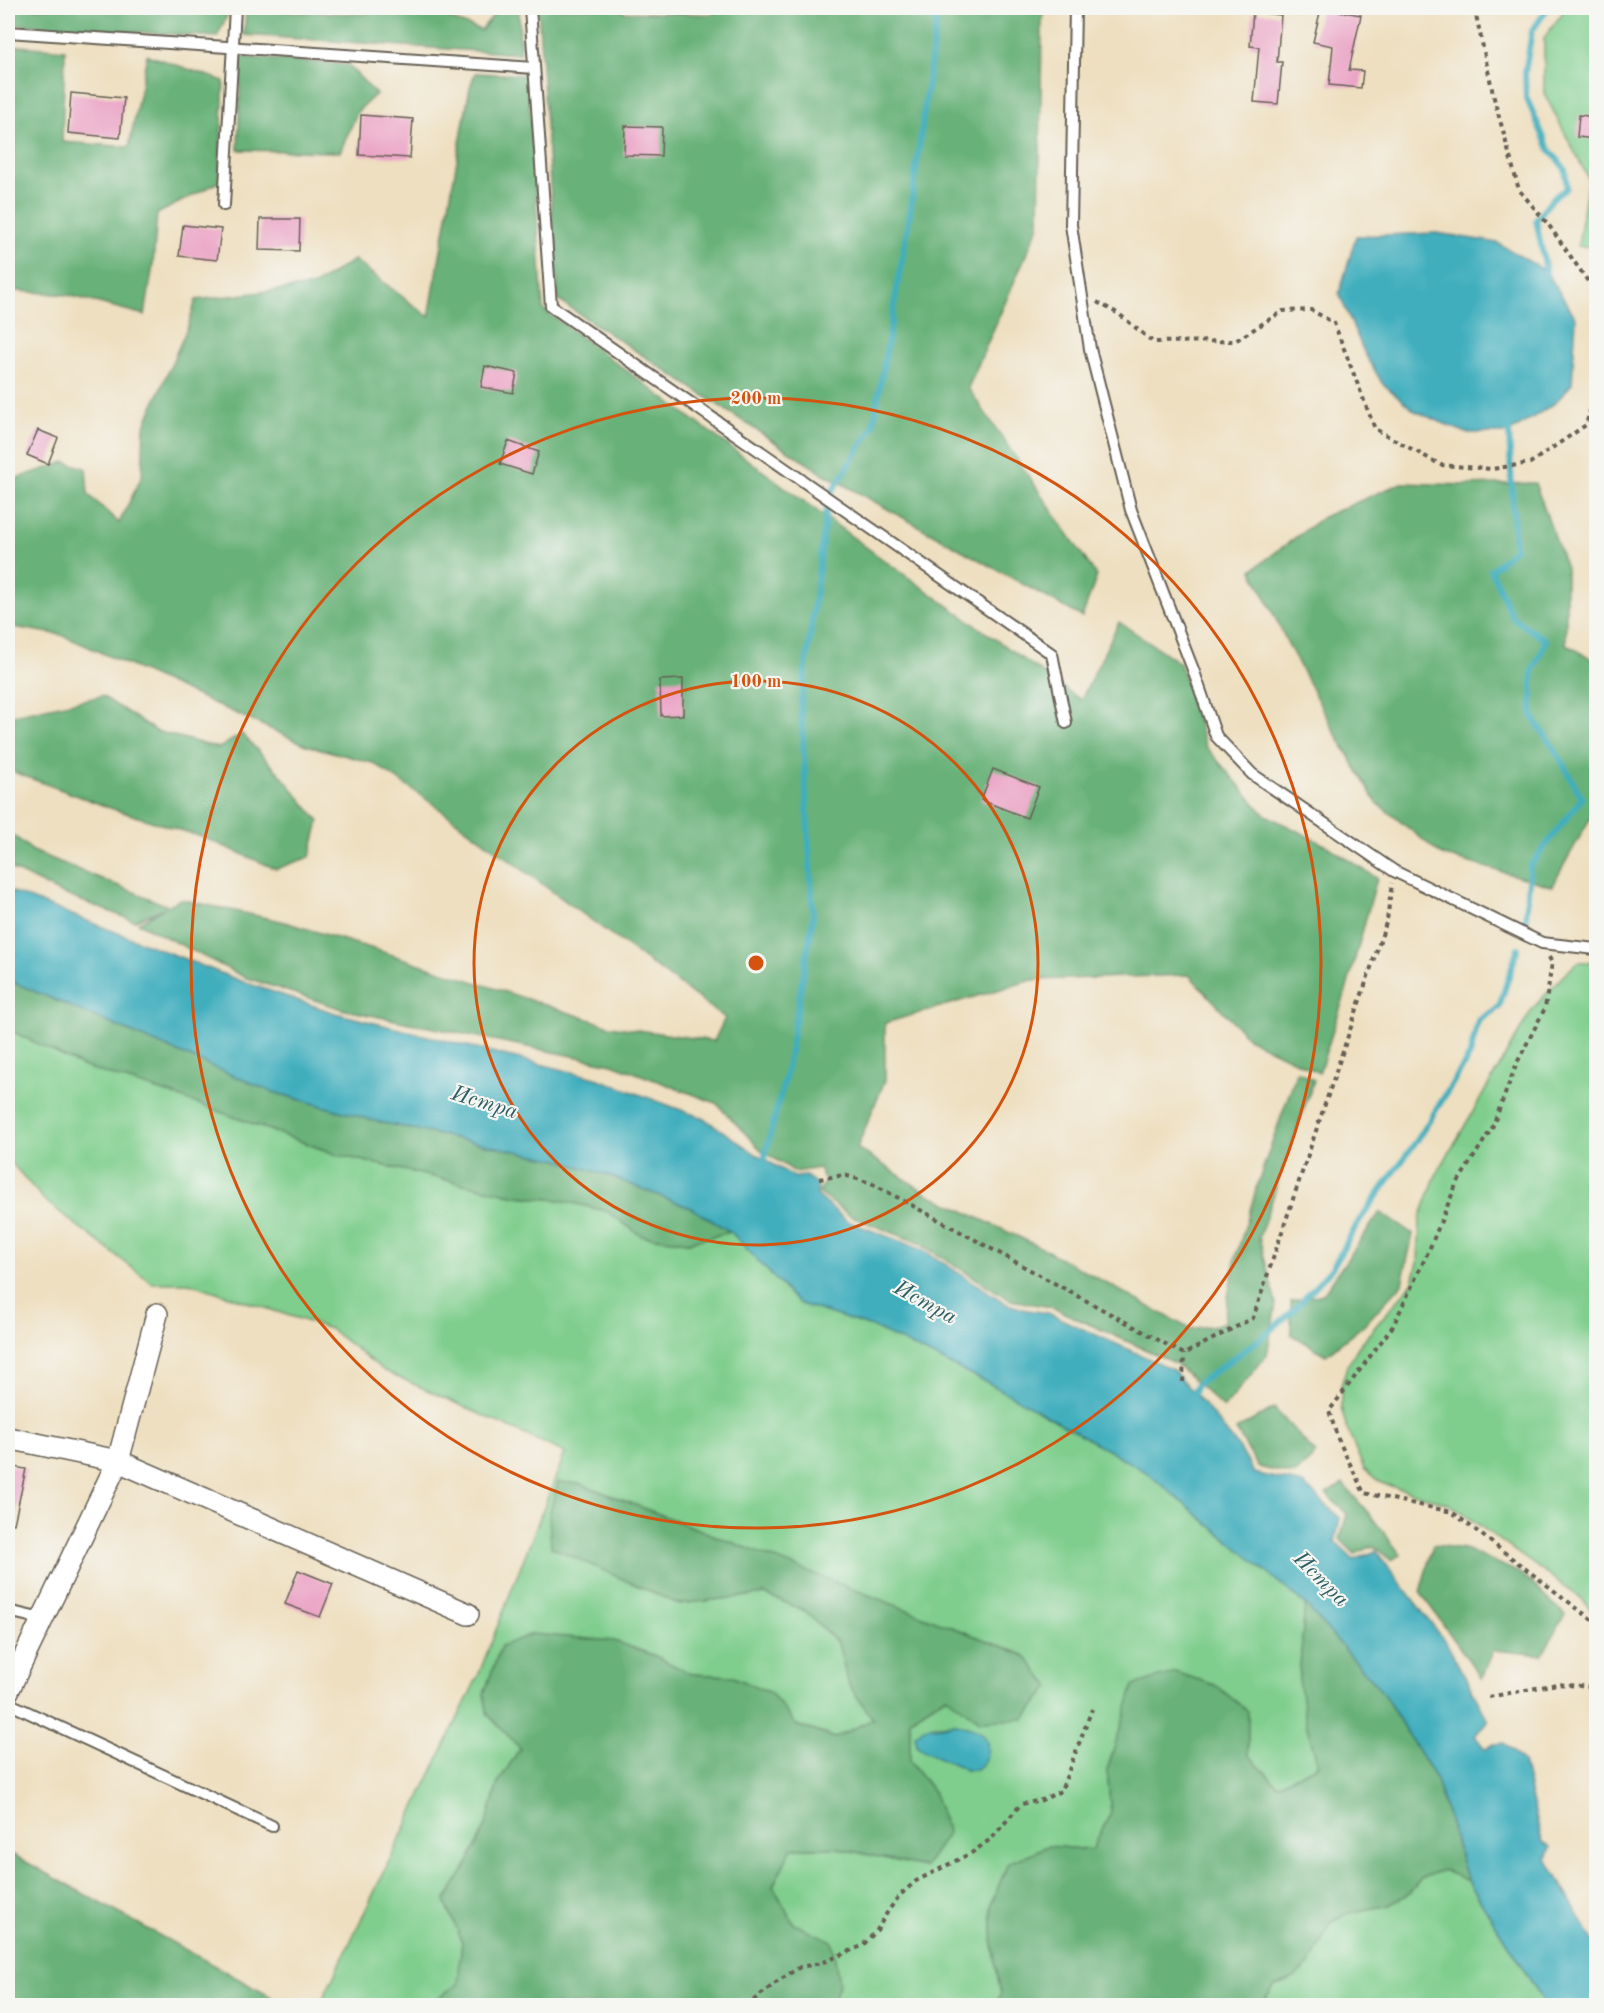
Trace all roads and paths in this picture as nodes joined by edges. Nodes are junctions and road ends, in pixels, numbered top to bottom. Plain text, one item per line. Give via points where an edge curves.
1 (235, 8) edge
2 (530, 8) edge
3 (1076, 8) edge
4 (1476, 8) edge
5 (8, 32) edge
6 (232, 47) junction
7 (534, 68) junction
8 (224, 206) dead end
9 (1081, 292) junction
10 (1596, 313) edge
11 (1596, 389) edge
12 (1066, 723) dead end
13 (1394, 871) junction
14 (1542, 943) junction
15 (1596, 950) edge
16 (819, 1179) dead end
17 (158, 1314) dead end
18 (1184, 1354) junction
19 (1183, 1382) dead end
20 (8, 1438) edge
21 (118, 1461) junction
22 (8, 1611) edge
23 (468, 1614) dead end
24 (42, 1619) junction
25 (1596, 1623) edge
26 (1596, 1690) edge
27 (8, 1691) edge
28 (1489, 1697) dead end
29 (8, 1702) edge
30 (1092, 1709) dead end
31 (272, 1826) dead end
32 (746, 2006) edge

1 - 6 lane
2 - 7 lane
3 - 9 lane via 1071,225
4 - 10 path via 1494,98 1519,190 1594,290
5 - 6 lane
6 - 7 lane
6 - 8 lane
7 - 12 lane via 551,306 1052,654
9 - 11 path via 1119,314 1153,342 1235,341 1283,311 1311,310 1334,323 1376,429 1441,465 1492,469 1530,463 1586,425
9 - 13 lane via 1090,349 1131,510 1215,736 1252,774
13 - 14 lane
13 - 18 path via 1387,920 1253,1318
14 - 15 lane
14 - 25 path via 1552,963 1545,1008 1517,1063 1492,1128 1456,1185 1393,1326 1329,1411 1364,1493 1452,1512
16 - 18 path via 844,1175 871,1183
17 - 21 street
18 - 19 path
20 - 21 street
21 - 23 street
21 - 24 street
22 - 24 lane
24 - 27 street
26 - 28 path via 1557,1684
29 - 31 lane
30 - 32 path via 1060,1791 1021,1804 992,1838 973,1852 916,1881 900,1895 862,1946 800,1967

